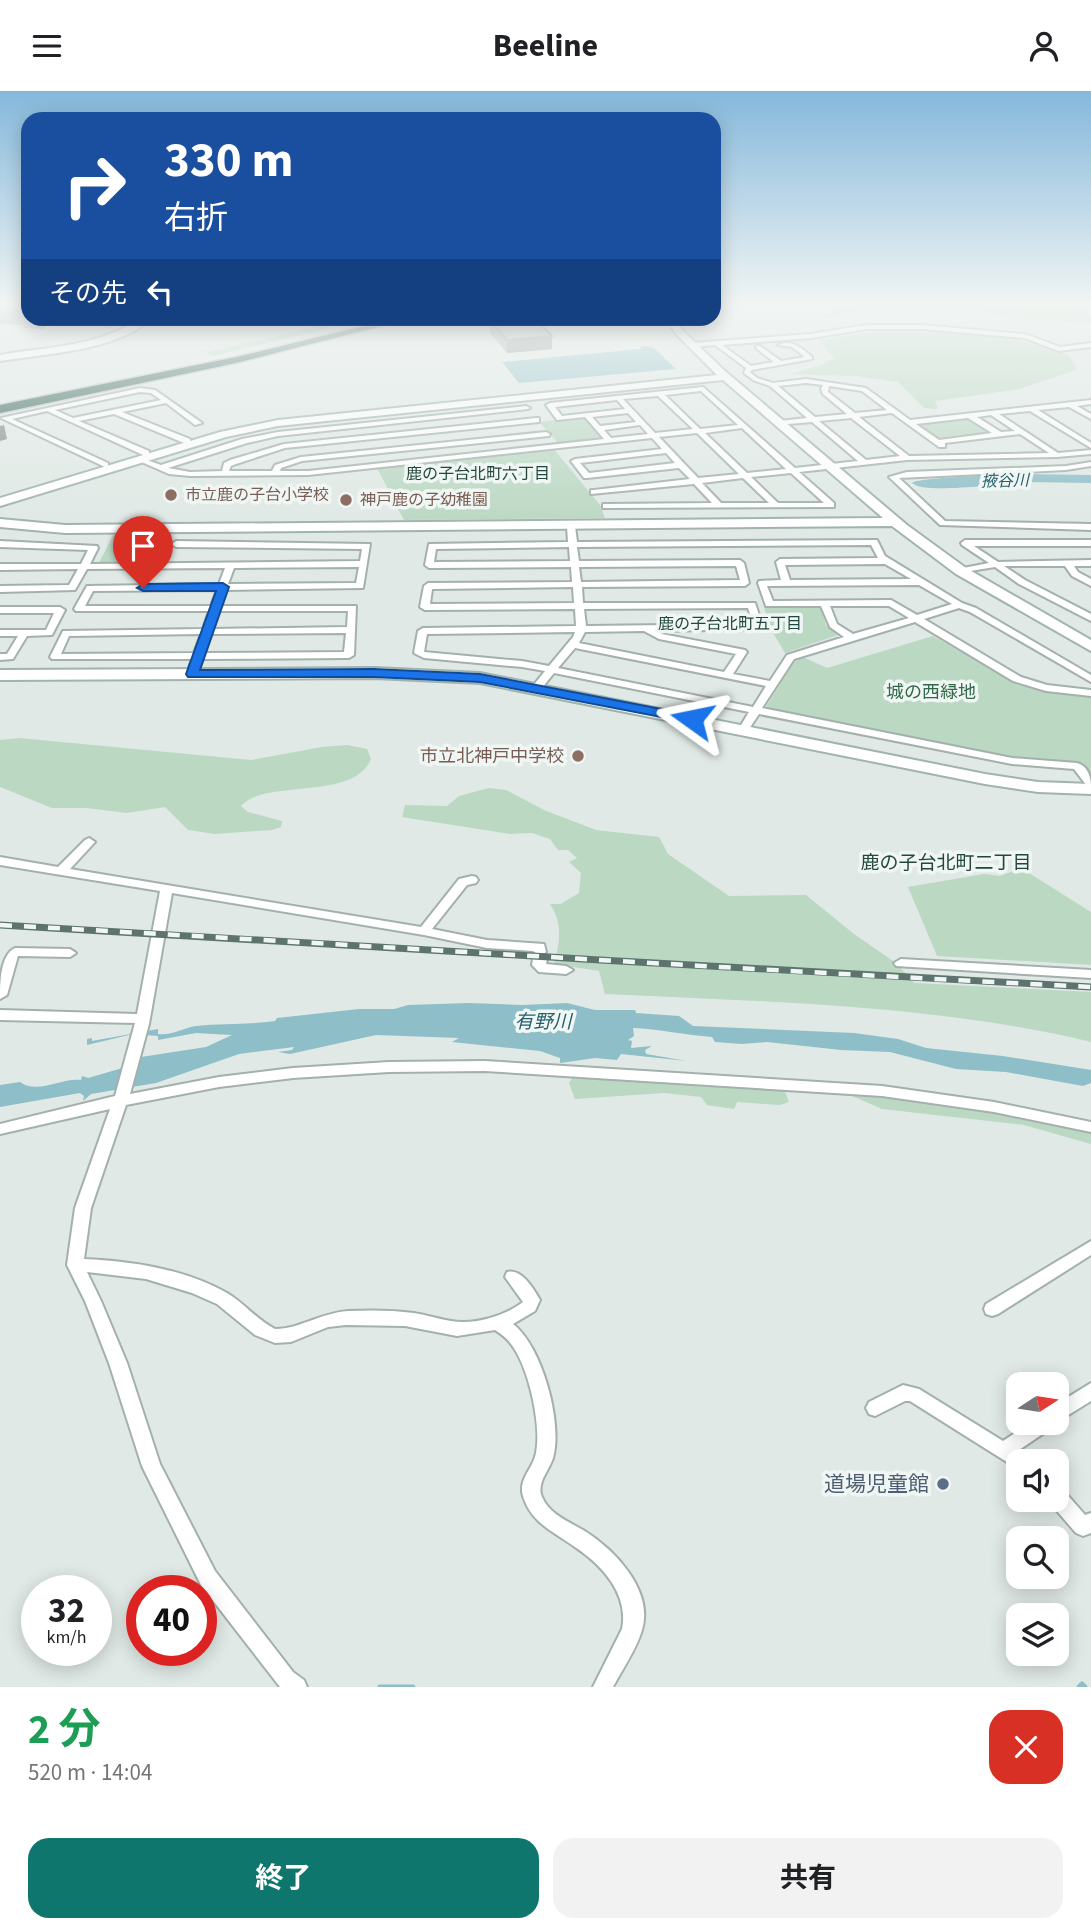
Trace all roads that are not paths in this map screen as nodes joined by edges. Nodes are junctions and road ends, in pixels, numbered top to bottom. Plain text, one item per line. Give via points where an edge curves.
1 (129, 376) edge
2 (160, 376) edge
3 (711, 376) edge
4 (711, 376) edge
5 (726, 376) edge
6 (752, 376) edge
7 (827, 384) junction
8 (772, 385) junction
9 (660, 394) junction
10 (517, 398) junction
11 (618, 399) junction
12 (167, 401) junction
13 (1091, 402) edge
14 (0, 403) edge
15 (1070, 404) junction
16 (46, 408) junction
17 (526, 408) junction
18 (1030, 408) junction
19 (0, 409) edge
20 (411, 410) junction
21 (114, 411) junction
22 (630, 411) junction
23 (894, 411) junction
24 (991, 412) junction
25 (587, 415) junction
26 (853, 415) junction
27 (970, 415) junction
28 (1091, 417) edge
29 (72, 420) junction
30 (341, 420) junction
31 (536, 420) junction
32 (812, 420) junction
33 (910, 422) junction
34 (642, 423) junction
35 (779, 423) junction
36 (188, 426) dead end
37 (745, 426) junction
38 (598, 428) junction
39 (177, 429) dead end
40 (699, 431) junction
41 (424, 432) junction
42 (1022, 432) junction
43 (167, 433) junction
44 (546, 434) junction
45 (1000, 435) junction
46 (653, 436) junction
47 (981, 437) junction
48 (351, 439) junction
49 (187, 441) junction
50 (610, 441) junction
51 (937, 442) junction
52 (990, 443) dead end
53 (432, 445) junction
54 (1091, 446) edge
55 (557, 447) junction
56 (999, 449) dead end
57 (668, 451) junction
58 (1091, 452) edge
59 (357, 453) junction
60 (1007, 455) junction
61 (1057, 455) junction
62 (144, 456) junction
63 (956, 456) junction
64 (907, 458) junction
65 (441, 459) junction
66 (863, 461) junction
67 (1091, 464) edge
68 (105, 465) junction
69 (681, 465) junction
70 (828, 465) junction
71 (365, 467) junction
72 (160, 468) junction
73 (792, 469) junction
74 (275, 473) junction
75 (225, 474) junction
76 (745, 475) junction
77 (696, 481) junction
78 (594, 492) junction
79 (0, 499) edge
80 (776, 505) junction
81 (606, 506) junction
82 (719, 506) junction
83 (894, 522) junction
84 (0, 523) edge
85 (571, 526) junction
86 (611, 526) junction
87 (1091, 527) edge
88 (182, 529) junction
89 (1091, 543) edge
90 (0, 544) edge
91 (176, 544) junction
92 (574, 544) junction
93 (887, 561) junction
94 (1068, 563) junction
95 (1091, 563) edge
96 (364, 564) junction
97 (576, 564) junction
98 (996, 565) junction
99 (164, 566) junction
100 (230, 566) junction
101 (0, 567) edge
102 (83, 567) junction
103 (961, 571) junction
104 (921, 582) junction
105 (786, 583) junction
106 (1091, 583) edge
107 (577, 584) junction
108 (223, 587) junction
109 (0, 589) edge
110 (825, 604) junction
111 (579, 605) junction
112 (958, 605) junction
113 (217, 609) junction
114 (0, 610) edge
115 (1091, 618) edge
116 (917, 619) junction
117 (581, 628) junction
118 (646, 628) junction
119 (351, 630) junction
120 (208, 632) junction
121 (0, 633) edge
122 (23, 633) junction
123 (852, 638) junction
124 (573, 645) junction
125 (1091, 646) edge
126 (201, 655) junction
127 (0, 657) edge
128 (553, 670) junction
129 (192, 674) junction
130 (0, 675) edge
131 (727, 675) junction
132 (1091, 678) edge
133 (771, 684) junction
134 (537, 687) junction
135 (1091, 693) edge
136 (756, 710) junction
137 (743, 730) junction
138 (1091, 787) edge
139 (88, 847) dead end
140 (0, 861) edge
141 (62, 870) junction
142 (472, 880) dead end
143 (167, 889) junction
144 (424, 930) junction
145 (70, 953) dead end
146 (901, 963) dead end
147 (566, 970) dead end
148 (1091, 974) edge
149 (2, 979) edge
150 (0, 995) edge
151 (0, 1015) edge
152 (142, 1022) junction
153 (121, 1098) junction
154 (1091, 1127) edge
155 (0, 1129) edge
156 (1091, 1247) edge
157 (75, 1265) junction
158 (513, 1277) dead end
159 (992, 1309) dead end
160 (496, 1322) junction
161 (1091, 1391) edge
162 (1069, 1406) edge
163 (875, 1408) dead end
164 (1026, 1435) edge
165 (1003, 1451) junction
166 (1006, 1453) edge
167 (1069, 1509) edge
168 (1088, 1528) edge
169 (297, 1687) edge
170 (603, 1687) edge

1 - 14 highway
2 - 19 highway
3 - 10 street
4 - 20 street
5 - 35 street
6 - 8 street
7 - 8 street
7 - 23 street via 864,389
7 - 26 street via 825,393
8 - 32 street
9 - 11 street
9 - 37 street via 703,389
9 - 40 street
10 - 17 street
10 - 20 street
11 - 22 street
11 - 25 street via 550,405 560,418
12 - 16 street via 153,391 140,390
12 - 21 street
12 - 36 street via 198,423
13 - 15 street
15 - 18 street
15 - 28 street
16 - 29 street
16 - 68 street via 5,418
17 - 20 street
17 - 31 street
18 - 24 street
18 - 54 street
20 - 30 street
20 - 41 street
20 - 49 street via 277,418
21 - 29 street
21 - 43 street
22 - 25 street
22 - 34 street
23 - 26 street
23 - 33 street
24 - 27 street
24 - 42 street
25 - 38 street
26 - 32 street
26 - 64 street
27 - 33 street
27 - 45 street
29 - 62 street
30 - 48 street
30 - 62 street via 255,427
30 - 72 street via 245,441
31 - 41 street
31 - 44 street
32 - 35 street
32 - 66 street
33 - 51 street
34 - 38 street
34 - 46 street
35 - 70 street
37 - 40 street
37 - 73 street
38 - 50 street
39 - 43 street
40 - 46 street
40 - 76 street
41 - 48 street
41 - 53 street
42 - 45 street
42 - 61 street
43 - 49 street
44 - 53 street
44 - 55 street
45 - 47 street
46 - 50 street
46 - 57 street
47 - 51 street
47 - 52 street
48 - 59 street
48 - 75 street via 284,446 233,462
49 - 62 street
50 - 55 street
51 - 63 street
53 - 59 street
53 - 65 street
55 - 65 street
55 - 78 street
56 - 60 street
57 - 69 street
57 - 69 street via 575,461 587,475
58 - 61 street
59 - 71 street
59 - 74 street via 301,459 278,467
60 - 61 street
60 - 63 street
62 - 68 street
62 - 72 street
62 - 79 street
63 - 64 street
64 - 66 street
65 - 71 street
66 - 70 street
67 - 87 street via 893,478 943,523
68 - 79 street
69 - 77 street
70 - 73 street
70 - 83 street
71 - 74 street
72 - 75 street
73 - 76 street
73 - 80 street via 831,505
74 - 75 street
76 - 77 street
76 - 80 street
77 - 78 street
77 - 82 street
78 - 81 street
80 - 82 street
81 - 82 street
81 - 86 street
83 - 86 street
83 - 103 street
84 - 88 street via 65,529
85 - 86 street
85 - 88 street
85 - 92 street
88 - 91 street
89 - 98 street via 965,544
90 - 102 street via 94,548
91 - 96 street via 367,546
91 - 99 street
92 - 93 street via 874,542
92 - 97 street
92 - 97 street via 432,546 429,565
93 - 104 street
93 - 105 street via 780,562
94 - 95 street
94 - 98 street
94 - 106 street
96 - 100 street
96 - 108 street via 360,586
97 - 107 street
97 - 107 street via 740,563 746,583
98 - 103 street
98 - 115 street
99 - 100 street
99 - 102 street
100 - 108 street
101 - 102 street
102 - 109 street via 72,588
103 - 125 street
104 - 105 street
104 - 112 street
105 - 110 street via 762,583 769,604
107 - 111 street
107 - 111 street via 428,586 425,607
108 - 113 street
108 - 113 street via 90,588 79,609
110 - 116 street via 891,603
110 - 123 street via 833,625
111 - 117 street
111 - 118 street via 752,605 758,627
112 - 116 street
112 - 132 street
113 - 119 street via 353,607
113 - 120 street
114 - 122 street via 60,610 49,633
116 - 123 street
116 - 135 street via 1017,679
117 - 118 street
117 - 124 street
117 - 128 street via 423,631 419,653 424,655
118 - 131 street via 659,636 742,652
119 - 120 street
119 - 126 street via 348,655
120 - 126 street
120 - 126 street via 66,633 55,657
121 - 122 street
122 - 127 street via 10,657
123 - 133 street via 790,657
124 - 128 street
124 - 131 street
126 - 129 street
128 - 134 street
128 - 136 street
129 - 130 street
129 - 134 street via 442,674
131 - 133 street
133 - 136 street
134 - 137 street
136 - 137 street
136 - 138 street via 1012,761 1077,766
137 - 138 street via 998,781
139 - 141 street
140 - 141 street
141 - 143 street
142 - 144 street via 463,883
143 - 144 street
143 - 152 street
144 - 147 street via 488,944 540,947 539,965
145 - 149 street via 51,947 15,952
146 - 148 street
149 - 150 street
151 - 152 street
152 - 153 street
153 - 154 street via 291,1073 485,1066 882,1091
153 - 155 street
153 - 157 street via 83,1207
156 - 159 street
157 - 160 street via 142,1271 215,1294 273,1335 288,1336 333,1318 426,1321 455,1329
157 - 169 street via 118,1363 151,1466 208,1578
158 - 160 street via 532,1300 531,1306
160 - 170 street via 518,1339 544,1415 544,1458 532,1479 531,1494 552,1524 601,1556 629,1594 634,1609 630,1637
161 - 162 street
163 - 165 street via 913,1394
164 - 165 street
165 - 166 street
167 - 168 street

